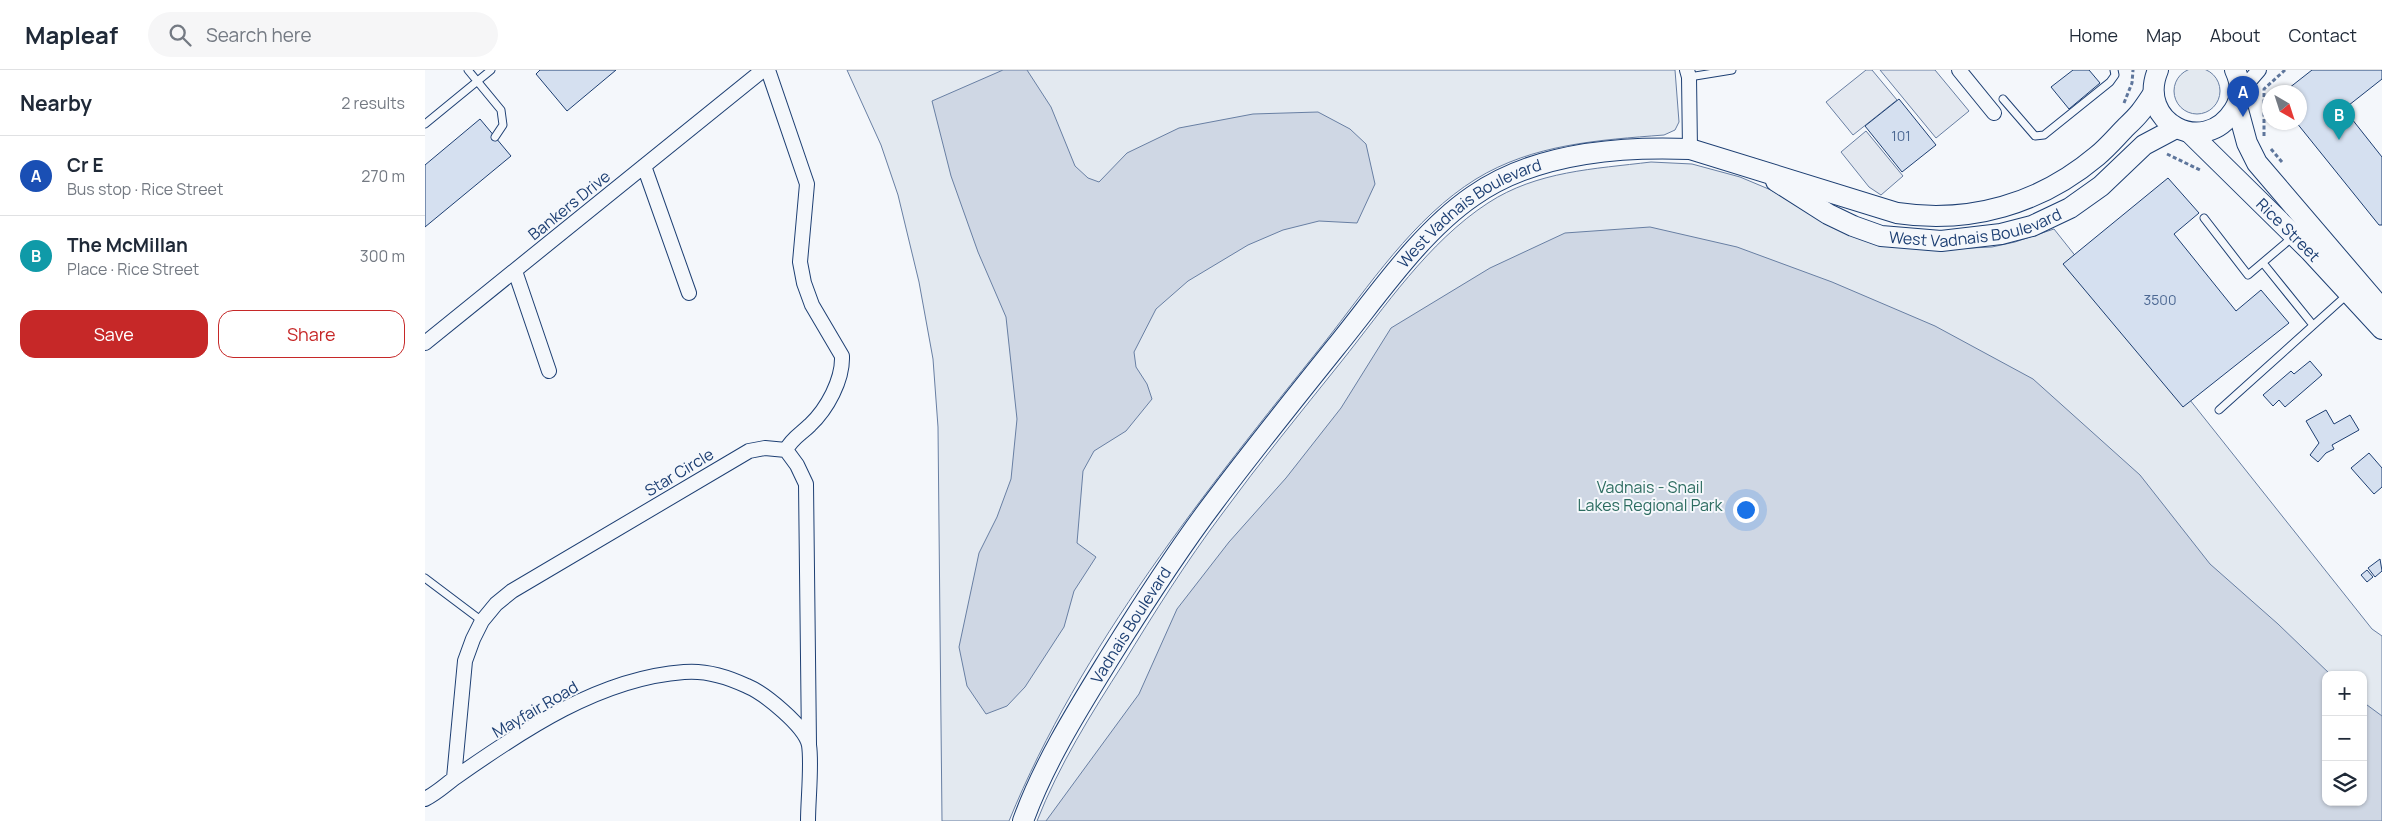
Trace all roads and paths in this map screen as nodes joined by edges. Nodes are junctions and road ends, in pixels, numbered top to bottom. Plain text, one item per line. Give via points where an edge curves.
1 (468, 70) edge
2 (491, 70) edge
3 (763, 70) edge
4 (768, 70) edge
5 (1732, 70) edge
6 (1959, 70) edge
7 (2114, 70) edge
8 (2133, 70) edge
9 (2235, 70) edge
10 (2259, 70) edge
11 (2285, 70) edge
12 (1688, 74) edge
13 (2154, 78) edge
14 (477, 81) junction
15 (2003, 99) dead end
16 (2239, 99) junction
17 (2123, 105) dead end
18 (1994, 113) dead end
19 (425, 124) edge
20 (2183, 130) junction
21 (495, 137) dead end
22 (2265, 141) dead end
23 (1690, 149) junction
24 (2161, 156) dead end
25 (644, 166) junction
26 (1762, 171) junction
27 (2209, 174) dead end
28 (2204, 218) dead end
29 (2294, 236) junction
30 (2263, 263) junction
31 (515, 271) junction
32 (689, 293) dead end
33 (2348, 294) junction
34 (2382, 312) edge
35 (2313, 325) junction
36 (2382, 329) edge
37 (425, 343) edge
38 (549, 371) dead end
39 (2219, 410) dead end
40 (1260, 442) joint
41 (786, 450) junction
42 (425, 578) edge
43 (482, 621) junction
44 (809, 744) junction
45 (454, 778) junction
46 (425, 799) edge
47 (808, 821) edge
48 (1023, 821) edge

1 - 14 lane
2 - 14 lane
3 - 25 street, Bankers Drive
4 - 41 street via 807,184 800,262 804,283 812,305 842,356 842,366 822,412 790,442
5 - 12 lane
6 - 18 street
7 - 15 lane via 2115,75 2109,82 2044,135 2035,136 2029,132
8 - 17 path via 2132,83
9 - 16 street, Rice Street via 2239,78
10 - 16 street
11 - 22 path via 2264,89
12 - 23 street
13 - 20 street, Rice Street via 2157,108 2165,120
13 - 26 street, West Vadnais Boulevard via 2139,116 2098,156 2075,173 2018,203 1979,214 1923,217 1897,213
14 - 19 lane
14 - 21 lane via 501,110 503,125
16 - 20 street, West Vadnais Boulevard via 2229,118 2218,127 2205,132
16 - 34 street, Rice Street via 2247,143 2257,163
20 - 26 street, West Vadnais Boulevard via 2144,145 2101,186 2056,216 2026,228 1941,241 1881,236 1853,226 1828,214
20 - 29 street, Rice Street
23 - 26 street, West Vadnais Boulevard
23 - 40 street, West Vadnais Boulevard via 1609,152 1553,160 1527,168 1473,195 1426,237
24 - 27 path via 2170,153
25 - 31 street, Bankers Drive
25 - 32 street
28 - 30 lane via 2248,275
29 - 30 lane
29 - 33 street, Rice Street
30 - 35 lane
31 - 37 street, Bankers Drive
31 - 38 street
33 - 35 lane
33 - 36 street, Rice Street
35 - 39 lane
40 - 48 street, Vadnais Boulevard via 1146,600 1092,686 1053,755
41 - 43 street, Star Circle via 765,448 749,451 512,591
41 - 44 street via 806,484
42 - 43 lane
43 - 45 street, Star Circle via 465,661
44 - 45 street, Mayfair Road via 790,717 752,688 730,678 685,672 649,678 577,703
44 - 47 street
45 - 46 street, Mayfair Road

